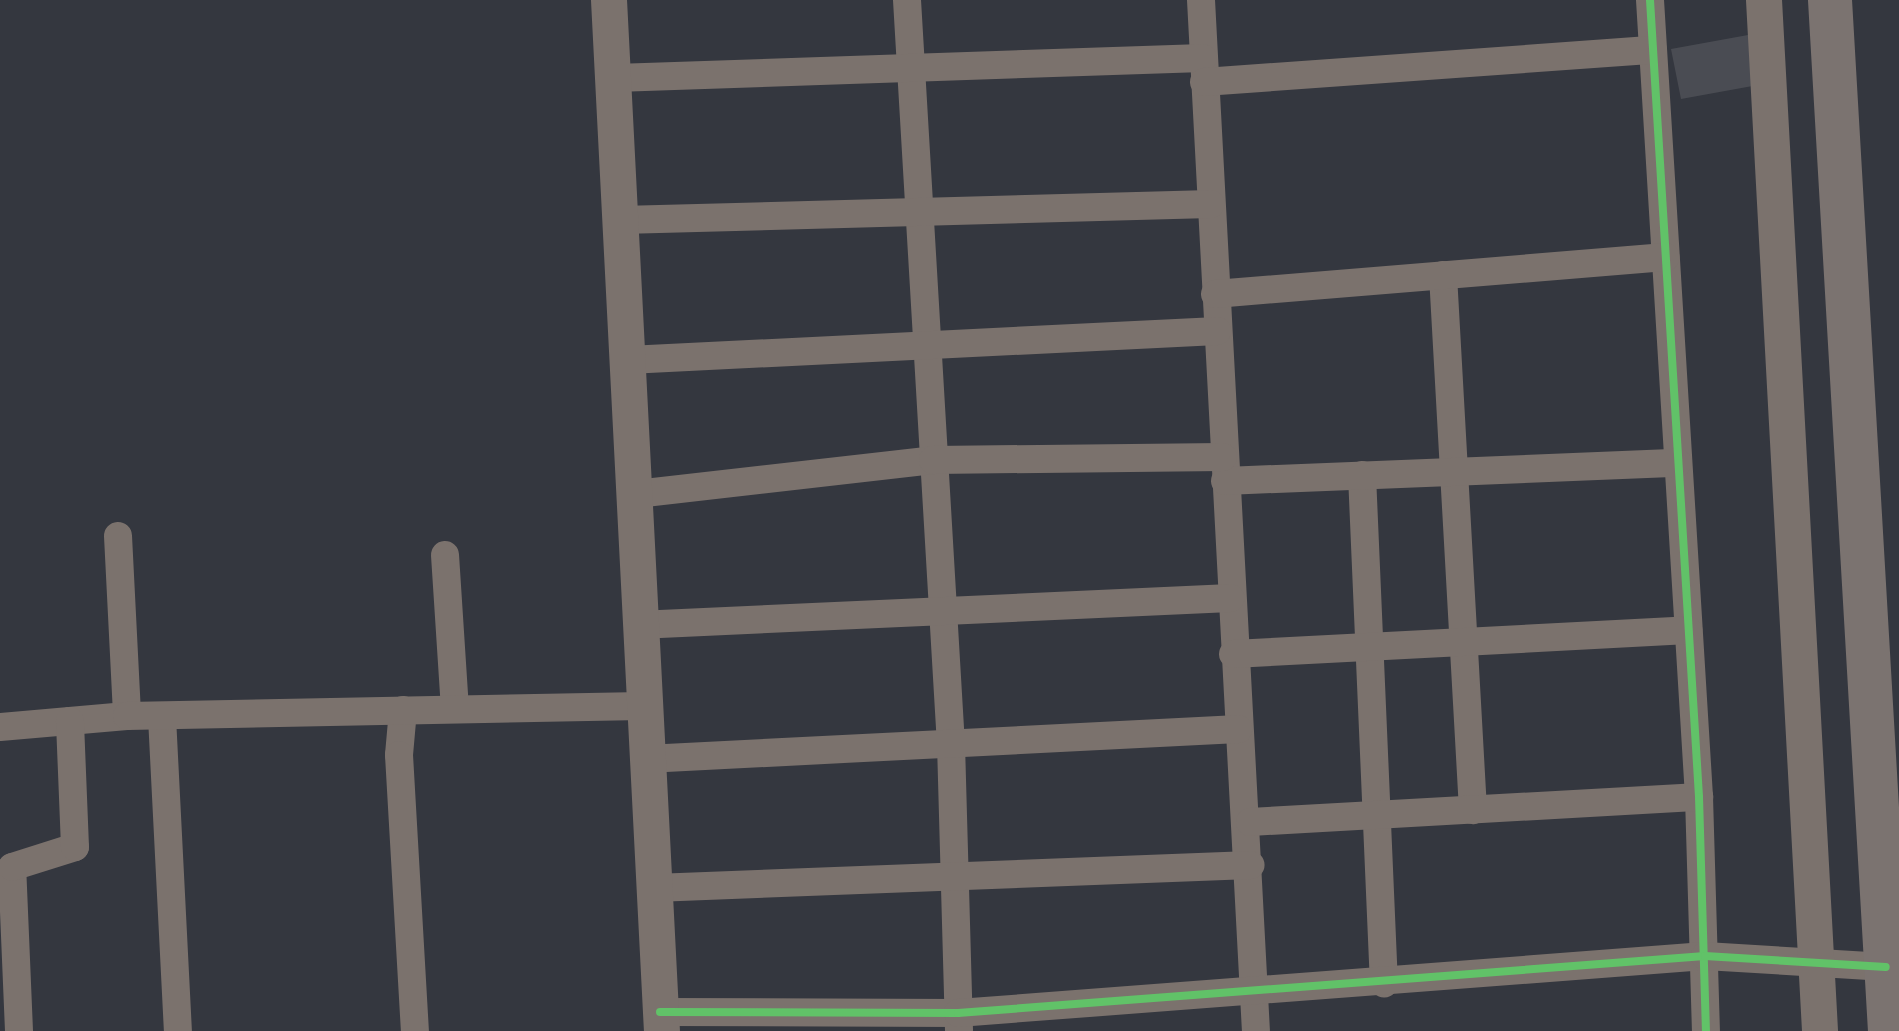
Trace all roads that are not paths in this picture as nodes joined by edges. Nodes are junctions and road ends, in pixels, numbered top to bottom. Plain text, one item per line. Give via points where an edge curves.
1 (609, 0) edge
2 (907, 0) edge
3 (1201, 0) edge
4 (1650, 0) edge
5 (1764, 0) edge
6 (1830, 0) edge
7 (1653, 50) junction
8 (1204, 70) junction
9 (911, 71) junction
10 (615, 78) junction
11 (1211, 204) junction
12 (919, 212) junction
13 (621, 220) junction
14 (1665, 257) junction
15 (1443, 275) junction
16 (1215, 294) junction
17 (1217, 331) junction
18 (927, 343) junction
19 (628, 360) junction
20 (933, 460) junction
21 (1678, 463) junction
22 (1451, 468) junction
23 (1224, 469) junction
24 (1362, 475) junction
25 (636, 494) junction
26 (118, 536) dead end
27 (445, 555) dead end
28 (1230, 598) junction
29 (942, 608) junction
30 (638, 625) junction
31 (1688, 630) junction
32 (1461, 640) junction
33 (1372, 647) junction
34 (1233, 654) junction
35 (642, 706) junction
36 (455, 709) junction
37 (403, 710) junction
38 (127, 716) junction
39 (162, 717) junction
40 (70, 721) junction
41 (0, 727) edge
42 (1238, 729) junction
43 (951, 744) junction
44 (646, 759) junction
45 (1699, 797) junction
46 (1473, 810) junction
47 (1377, 815) junction
48 (1250, 822) junction
49 (1251, 865) junction
50 (954, 874) junction
51 (654, 888) junction
52 (1705, 956) junction
53 (1816, 964) junction
54 (1886, 967) junction
55 (1384, 984) junction
56 (1254, 995) junction
57 (661, 1022) edge
58 (958, 1022) edge
59 (19, 1031) edge
60 (178, 1031) edge
61 (415, 1031) edge
62 (1256, 1031) edge
63 (1706, 1031) edge
64 (1820, 1031) edge
65 (1890, 1031) edge

1 - 10 street
2 - 9 street
3 - 8 street
4 - 7 street
5 - 53 street
6 - 54 main road
7 - 8 street
7 - 14 street
8 - 9 street
8 - 11 street
9 - 10 street
9 - 12 street
10 - 13 street
11 - 12 street
11 - 16 street
12 - 13 street
12 - 18 street
13 - 19 street
14 - 15 street
14 - 21 street
15 - 16 street
15 - 22 street
16 - 17 street
17 - 18 street
17 - 23 street
18 - 19 street
18 - 20 street
19 - 25 street
20 - 23 street
20 - 25 street
20 - 29 street
21 - 22 street
21 - 31 street
22 - 24 street
22 - 32 street
23 - 24 street
23 - 28 street
24 - 33 street
25 - 30 street
26 - 38 street
27 - 36 street
28 - 29 street
28 - 34 street
29 - 30 street
29 - 43 street
30 - 35 street
31 - 32 street
31 - 45 street
32 - 33 street
32 - 46 street
33 - 34 street
33 - 47 street
34 - 42 street
35 - 36 street
35 - 44 street
36 - 37 street
37 - 39 street
37 - 61 street via 399,755
38 - 39 street
38 - 40 street
39 - 60 street
40 - 41 street
40 - 59 street via 75,847 12,867
42 - 43 street
42 - 48 street
43 - 44 street
43 - 50 street
44 - 51 street
45 - 46 street
45 - 52 street
46 - 47 street
47 - 48 street
47 - 55 street
48 - 49 street
49 - 50 street
49 - 56 street
50 - 51 street
50 - 58 street
51 - 57 street
52 - 53 street
52 - 55 street
52 - 63 street
53 - 54 street
53 - 64 street
54 - 65 main road
55 - 56 street
56 - 58 street
56 - 62 street
57 - 58 street

